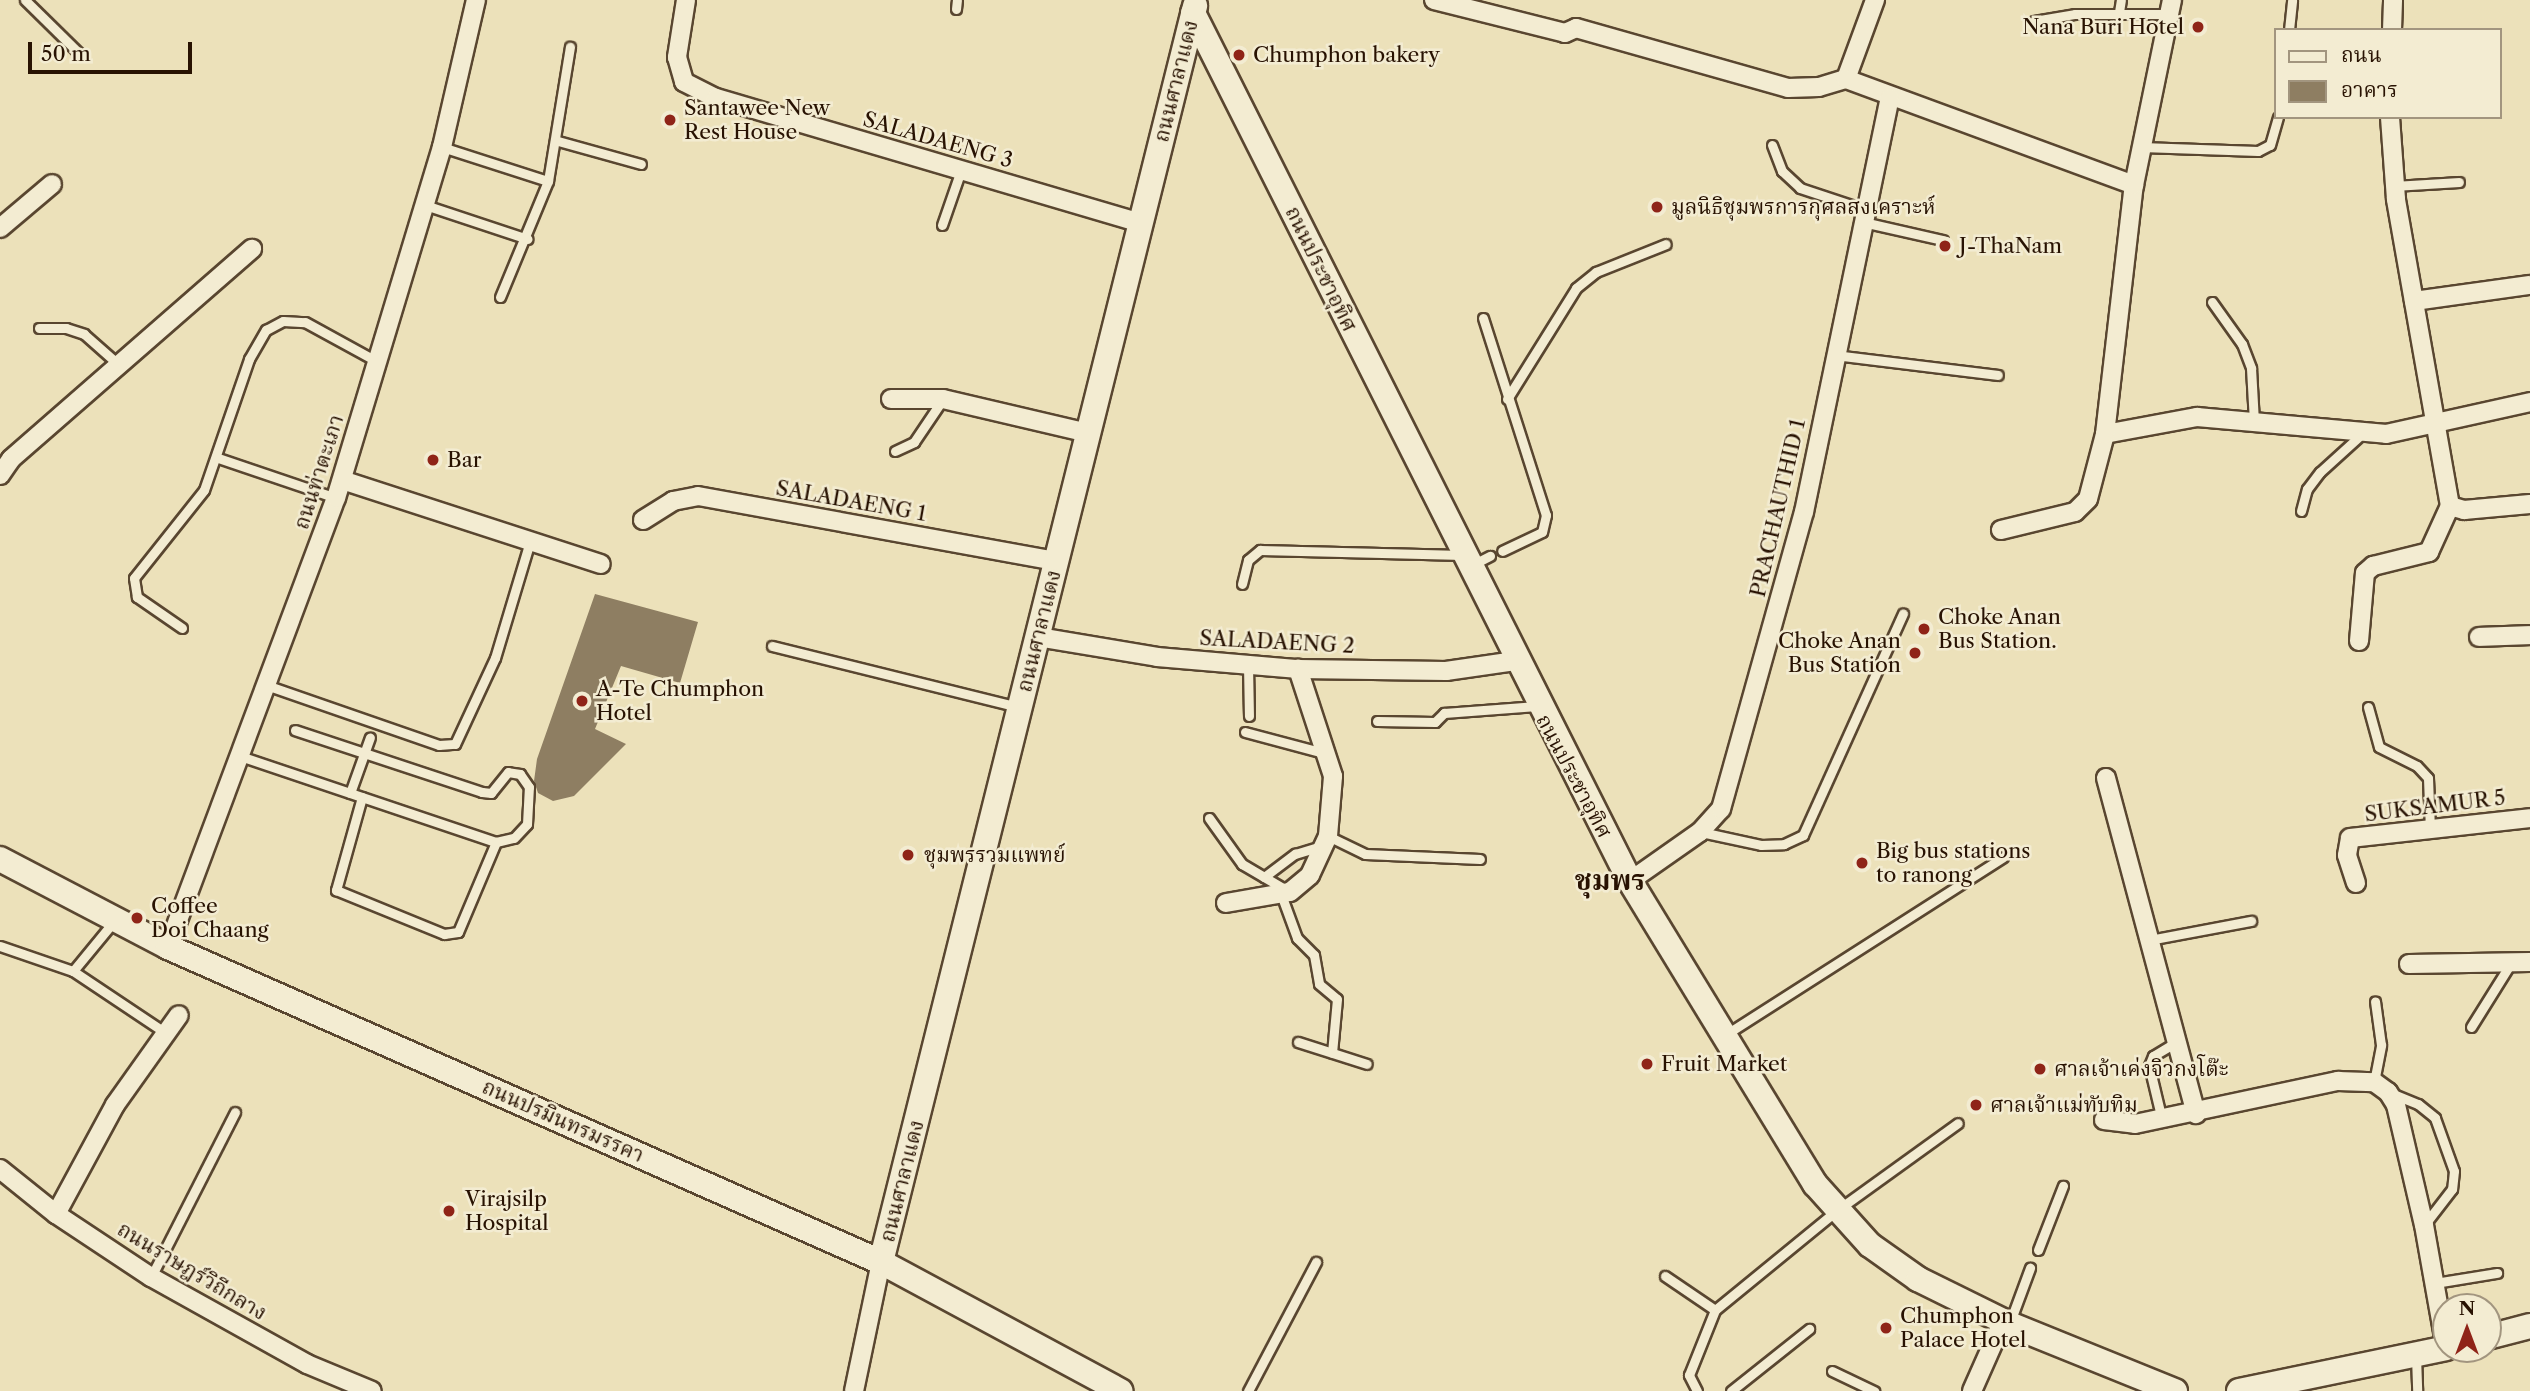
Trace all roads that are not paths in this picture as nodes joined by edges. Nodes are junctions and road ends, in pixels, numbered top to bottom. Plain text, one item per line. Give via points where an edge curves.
1 (25, 0) edge
2 (476, 0) edge
3 (686, 0) edge
4 (1433, 0) edge
5 (1875, 0) edge
6 (2121, 0) edge
7 (2292, 0) edge
8 (2393, 0) edge
9 (1191, 4) edge
10 (2170, 7) edge
11 (2119, 12) junction
12 (2034, 21) dead end
13 (2289, 28) edge
14 (2392, 28) edge
15 (570, 47) dead end
16 (79, 53) dead end
17 (1846, 79) junction
18 (1890, 98) junction
19 (2277, 119) edge
20 (2390, 119) edge
21 (558, 141) junction
22 (1772, 145) dead end
23 (442, 147) junction
24 (2141, 147) junction
25 (641, 164) dead end
26 (961, 170) junction
27 (548, 181) junction
28 (2459, 182) dead end
29 (52, 184) dead end
30 (2134, 185) junction
31 (2394, 186) junction
32 (425, 205) junction
33 (1865, 216) junction
34 (1141, 223) junction
35 (942, 225) dead end
36 (0, 228) edge
37 (528, 239) junction
38 (1943, 240) dead end
39 (1666, 244) dead end
40 (251, 249) dead end
41 (2530, 285) edge
42 (500, 297) dead end
43 (2414, 301) junction
44 (2212, 302) dead end
45 (1483, 318) dead end
46 (40, 328) dead end
47 (1835, 355) junction
48 (378, 362) junction
49 (119, 365) junction
50 (1998, 375) dead end
51 (891, 399) dead end
52 (943, 399) junction
53 (1507, 399) junction
54 (2530, 402) edge
55 (2255, 422) junction
56 (2437, 425) junction
57 (1088, 433) junction
58 (2363, 433) junction
59 (2105, 435) junction
60 (895, 450) dead end
61 (218, 458) junction
62 (0, 475) edge
63 (342, 480) junction
64 (336, 498) junction
65 (2530, 504) edge
66 (2450, 506) junction
67 (2301, 511) dead end
68 (643, 520) dead end
69 (2001, 530) dead end
70 (530, 541) junction
71 (1502, 551) dead end
72 (1474, 559) junction
73 (1056, 561) junction
74 (601, 564) dead end
75 (1242, 584) dead end
76 (1903, 614) dead end
77 (182, 628) dead end
78 (2530, 635) edge
79 (1038, 637) junction
80 (2479, 637) dead end
81 (2359, 641) dead end
82 (772, 646) dead end
83 (1515, 662) junction
84 (1248, 665) junction
85 (1298, 669) junction
86 (266, 685) junction
87 (1537, 706) junction
88 (1020, 707) junction
89 (2368, 707) dead end
90 (1249, 716) dead end
91 (1377, 721) dead end
92 (295, 730) dead end
93 (1245, 732) dead end
94 (370, 737) dead end
95 (364, 753) junction
96 (1328, 753) junction
97 (240, 756) junction
98 (2106, 778) dead end
99 (350, 793) junction
100 (362, 797) junction
101 (1209, 818) dead end
102 (2530, 818) edge
103 (2430, 829) junction
104 (1700, 832) junction
105 (1326, 841) junction
106 (496, 842) junction
107 (2003, 857) dead end
108 (0, 859) edge
109 (1480, 859) dead end
110 (1264, 877) junction
111 (1630, 881) junction
112 (2356, 883) dead end
113 (1286, 894) junction
114 (1226, 903) dead end
115 (114, 921) junction
116 (2251, 921) dead end
117 (2149, 940) junction
118 (0, 946) edge
119 (168, 947) junction
120 (2521, 962) edge
121 (2409, 964) dead end
122 (73, 971) junction
123 (2375, 1001) dead end
124 (179, 1015) dead end
125 (2471, 1027) dead end
126 (166, 1033) junction
127 (1723, 1036) junction
128 (1298, 1042) dead end
129 (2176, 1042) junction
130 (1332, 1053) junction
131 (1367, 1064) dead end
132 (2381, 1087) junction
133 (235, 1112) dead end
134 (2196, 1114) junction
135 (2104, 1119) dead end
136 (2162, 1120) junction
137 (1958, 1123) dead end
138 (0, 1169) edge
139 (2063, 1186) dead end
140 (1836, 1211) junction
141 (56, 1214) junction
142 (2424, 1225) junction
143 (2038, 1250) dead end
144 (881, 1262) junction
145 (1316, 1262) dead end
146 (2031, 1268) dead end
147 (2497, 1273) dead end
148 (1665, 1276) dead end
149 (151, 1277) junction
150 (2435, 1283) junction
151 (2437, 1293) edge
152 (1715, 1310) junction
153 (2006, 1322) junction
154 (2530, 1326) edge
155 (1809, 1329) dead end
156 (2502, 1333) edge
157 (2432, 1351) edge
158 (2416, 1354) junction
159 (1832, 1371) dead end
160 (372, 1391) edge
161 (853, 1391) edge
162 (1121, 1391) edge
163 (1248, 1391) edge
164 (1697, 1391) edge
165 (1731, 1391) edge
166 (1874, 1391) edge
167 (1972, 1391) edge
168 (2175, 1391) edge
169 (2239, 1391) edge
170 (2417, 1391) edge

1 - 16 lane
2 - 23 street, ถนนท่าตะเภา
3 - 26 street, SALADAENG 3 via 677,57 684,82 716,98
4 - 17 street via 1565,33 1576,27 1788,88 1819,87
5 - 17 street
6 - 11 lane
7 - 13 lane
8 - 14 street
9 - 34 street, ถนนศาลาแดง
9 - 72 street, ถนนประชาอุทิศ
10 - 11 lane
10 - 24 street
11 - 12 lane
15 - 21 lane
17 - 18 street
18 - 30 street
18 - 33 street, PRACHAUTHID 1
19 - 24 lane via 2270,145 2258,150
20 - 31 street
21 - 25 lane
21 - 27 lane
22 - 33 lane via 1782,171 1800,188
23 - 27 lane
23 - 32 street, ถนนท่าตะเภา
24 - 30 street
26 - 34 street, SALADAENG 3
26 - 35 lane
27 - 37 lane
28 - 31 lane
29 - 36 street
30 - 59 street
31 - 43 street
32 - 37 lane
32 - 48 street, ถนนท่าตะเภา
33 - 38 lane
33 - 47 street, PRACHAUTHID 1
34 - 57 street, ถนนศาลาแดง
37 - 42 lane
39 - 53 lane via 1596,272 1576,288
40 - 49 street
41 - 43 street
43 - 56 street
44 - 55 lane via 2242,344 2251,368
45 - 53 lane
46 - 49 lane via 66,328 84,334
47 - 50 lane
47 - 104 street, PRACHAUTHID 1 via 1788,577 1721,809
48 - 61 lane via 305,322 283,321 266,330 249,359
48 - 63 street, ถนนท่าตะเภา
49 - 62 street via 11,459
51 - 52 street
52 - 57 street
52 - 60 lane via 914,442
53 - 71 lane via 1546,516 1542,531
54 - 56 street
55 - 58 street
55 - 59 street via 2197,417
56 - 58 street via 2402,433
56 - 66 street
57 - 73 street, ถนนศาลาแดง
58 - 67 lane via 2313,481
59 - 69 street via 2088,499 2075,512
61 - 64 lane
61 - 77 lane via 194,506 134,578 137,597
63 - 64 street, ถนนท่าตะเภา
63 - 70 street
64 - 86 street, ถนนท่าตะเภา
65 - 66 street via 2464,510
66 - 81 street via 2428,552 2372,566 2365,573
68 - 73 street, SALADAENG 1 via 673,501 698,496
70 - 74 street
70 - 86 lane via 495,658 455,744 439,745
72 - 75 lane via 1260,550 1248,560
72 - 83 street, ถนนประชาอุทิศ
73 - 79 street, ถนนศาลาแดง
76 - 104 lane via 1803,835 1784,844 1761,845
78 - 80 street
79 - 84 street, SALADAENG 2 via 1157,657
79 - 88 street, ถนนศาลาแดง
82 - 88 lane
83 - 85 street, SALADAENG 2 via 1446,671
83 - 87 street, ถนนประชาอุทิศ
84 - 85 street, SALADAENG 2
84 - 90 lane
85 - 96 street
86 - 97 street, ถนนท่าตะเภา
87 - 91 lane via 1444,713 1435,722
87 - 111 street, ถนนประชาอุทิศ
88 - 144 street, ถนนศาลาแดง
89 - 103 lane via 2379,747 2417,766 2428,778
92 - 95 lane
93 - 96 lane
94 - 95 lane
95 - 99 lane
95 - 106 lane via 482,792 491,793 508,772 520,774 529,787 527,824 514,838
96 - 105 street via 1333,797
97 - 99 lane
97 - 119 street, ถนนท่าตะเภา
98 - 117 street
99 - 100 lane
100 - 106 lane
100 - 106 lane via 336,890 444,934 458,932
101 - 110 lane via 1242,864
102 - 103 street, SUKSAMUR 5
103 - 112 street, SUKSAMUR 5 via 2350,838 2347,855
104 - 111 street, PRACHAUTHID 1
105 - 109 lane via 1366,854
105 - 110 lane via 1295,854
105 - 113 street via 1310,875
107 - 127 lane
108 - 115 street, ถนนปรมินทรมรรคา
110 - 113 lane
111 - 127 street, ถนนประชาอุทิศ
113 - 114 street
113 - 130 lane via 1297,938 1314,955 1319,984 1337,999
115 - 119 street, ถนนปรมินทรมรรคา
115 - 122 lane
116 - 117 lane
117 - 129 street
118 - 122 lane
119 - 144 street, ถนนปรมินทรมรรคา
120 - 121 street
120 - 125 lane
122 - 126 lane
123 - 132 lane
124 - 126 street
126 - 141 street via 115,1105
127 - 140 street, ถนนประชาอุทิศ
128 - 130 lane
129 - 134 street
129 - 136 lane via 2152,1056 2149,1066
130 - 131 lane
132 - 134 street via 2338,1081
132 - 142 street via 2396,1105
132 - 142 lane via 2418,1104 2435,1118 2454,1171 2452,1189
133 - 149 lane
134 - 136 street
135 - 136 street via 2135,1124
137 - 140 lane
138 - 141 street, ถนนราษฎร์วิถีกลาง
139 - 143 lane
140 - 152 lane
140 - 153 street, ถนนประชาอุทิศ via 1870,1245 1918,1279
141 - 149 street, ถนนราษฎร์วิถีกลาง
142 - 150 street
144 - 161 street
144 - 162 street, ถนนปรมินทรมรรคา
145 - 163 lane
146 - 153 lane
147 - 150 lane
148 - 152 lane
149 - 160 street, ถนนราษฎร์วิถีกลาง via 307,1364
150 - 151 street
152 - 164 lane via 1689,1375
153 - 167 street
153 - 168 street, ถนนประชาอุทิศ
154 - 156 street
155 - 165 lane
157 - 158 street
158 - 169 street
158 - 170 lane
159 - 166 lane

